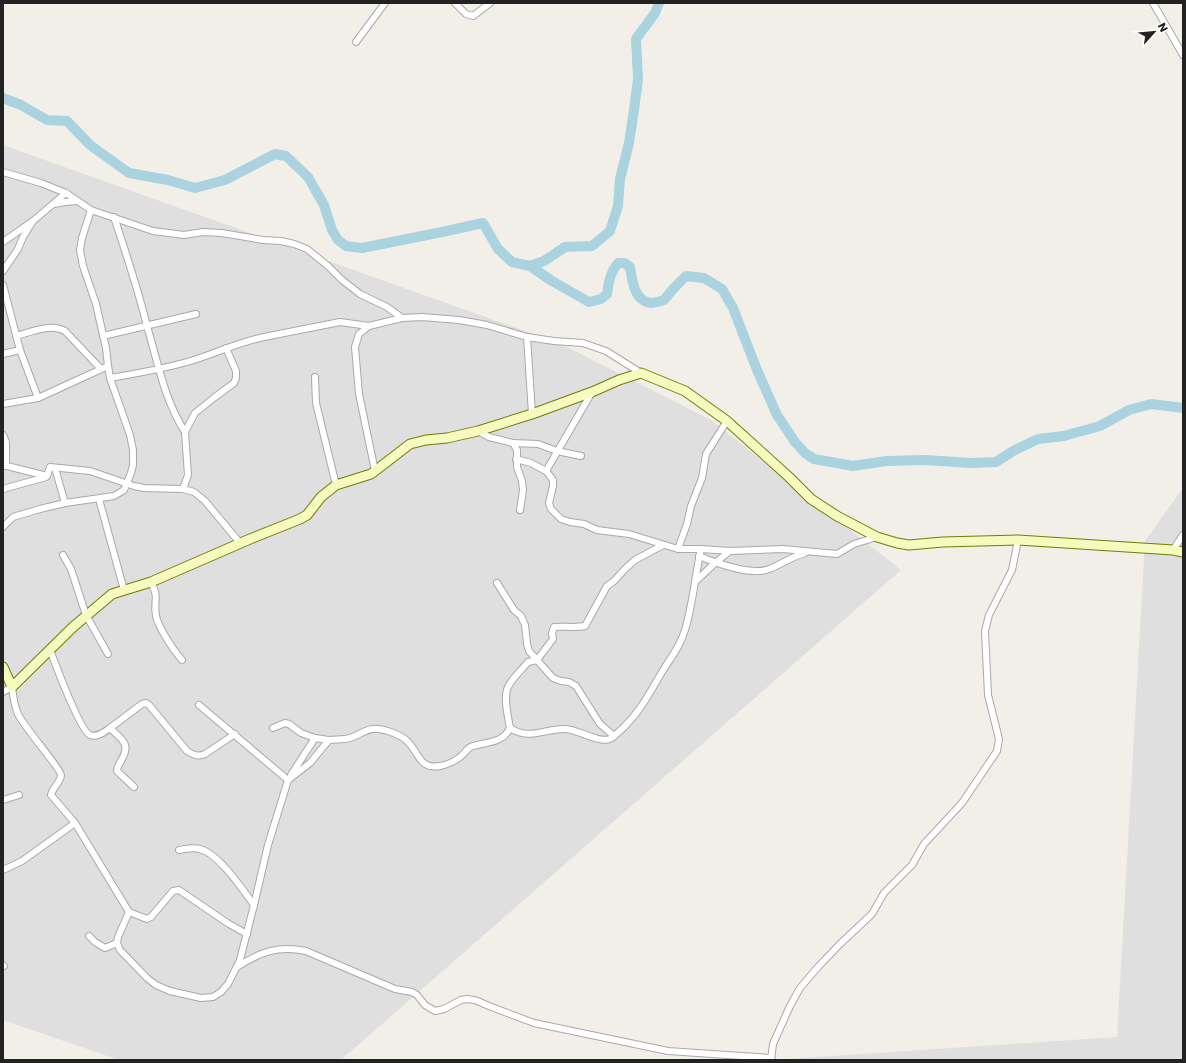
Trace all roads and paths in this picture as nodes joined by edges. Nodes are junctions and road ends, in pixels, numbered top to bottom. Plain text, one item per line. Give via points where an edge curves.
1 (385, 3) edge
2 (455, 3) edge
3 (490, 3) edge
4 (1153, 3) edge
5 (356, 42) dead end
6 (1183, 55) edge
7 (3, 172) edge
8 (66, 193) junction
9 (77, 201) junction
10 (53, 204) junction
11 (91, 210) junction
12 (114, 217) junction
13 (33, 221) junction
14 (3, 242) edge
15 (3, 271) edge
16 (3, 285) edge
17 (196, 314) dead end
18 (402, 318) junction
19 (148, 326) junction
20 (369, 326) junction
21 (16, 336) junction
22 (103, 336) junction
23 (527, 337) junction
24 (226, 348) junction
25 (20, 350) junction
26 (3, 354) edge
27 (108, 366) junction
28 (101, 369) junction
29 (158, 370) junction
30 (641, 373) junction
31 (315, 377) dead end
32 (110, 378) junction
33 (592, 392) junction
34 (38, 398) junction
35 (3, 404) edge
36 (532, 414) junction
37 (727, 420) junction
38 (478, 431) junction
39 (185, 432) junction
40 (3, 435) edge
41 (513, 443) junction
42 (557, 450) junction
43 (581, 456) dead end
44 (516, 459) junction
45 (5, 466) edge
46 (55, 468) junction
47 (375, 471) junction
48 (546, 471) junction
49 (47, 476) junction
50 (127, 484) junction
51 (336, 485) junction
52 (3, 489) edge
53 (183, 489) junction
54 (99, 499) junction
55 (65, 503) junction
56 (520, 510) dead end
57 (3, 527) edge
58 (1183, 535) edge
59 (877, 537) junction
60 (1018, 540) junction
61 (240, 543) junction
62 (664, 545) junction
63 (701, 549) junction
64 (678, 550) junction
65 (1173, 550) junction
66 (730, 551) junction
67 (808, 552) junction
68 (1183, 552) edge
69 (63, 555) dead end
70 (699, 556) junction
71 (715, 563) junction
72 (696, 581) junction
73 (151, 582) junction
74 (497, 583) dead end
75 (124, 590) junction
76 (86, 615) junction
77 (50, 650) junction
78 (108, 654) dead end
79 (182, 660) dead end
80 (537, 660) junction
81 (3, 667) edge
82 (12, 687) junction
83 (3, 692) edge
84 (199, 705) dead end
85 (110, 728) junction
86 (273, 728) dead end
87 (510, 728) junction
88 (235, 734) junction
89 (614, 736) junction
90 (315, 738) junction
91 (329, 740) junction
92 (289, 778) junction
93 (134, 787) dead end
94 (19, 795) dead end
95 (3, 800) edge
96 (75, 823) junction
97 (178, 850) dead end
98 (3, 870) edge
99 (254, 905) junction
100 (129, 912) junction
101 (247, 934) junction
102 (89, 936) dead end
103 (117, 943) junction
104 (236, 968) junction
105 (771, 1059) edge

1 - 5 street
2 - 3 street via 466,14 473,16
4 - 6 street
7 - 8 street
8 - 9 street
8 - 10 street
9 - 10 street
9 - 11 street
10 - 13 street
11 - 12 street
11 - 22 street via 80,250
12 - 18 street via 161,233 222,233 294,244 307,249 360,294 387,307
12 - 19 street
13 - 14 street
13 - 15 street
16 - 21 street
17 - 19 street
18 - 20 street
18 - 23 street via 460,320
19 - 22 street
19 - 29 street
20 - 24 street via 340,322 252,339
20 - 47 street via 359,334 355,347 359,394
21 - 25 street
21 - 28 street via 46,328 60,328
22 - 27 street
23 - 30 street via 583,343 606,351
23 - 36 street
24 - 29 street
24 - 39 street via 236,371 234,383 195,413
25 - 26 street
25 - 34 street
27 - 28 street
27 - 32 street
28 - 34 street
29 - 32 street
29 - 39 street via 175,417
30 - 33 street
30 - 37 street via 685,391
31 - 51 street via 316,404
32 - 50 street via 130,435 133,465
33 - 36 street
33 - 42 street
34 - 35 street
36 - 38 street
37 - 59 street via 811,499
37 - 64 street via 706,454 702,478
38 - 41 street via 489,437
38 - 47 street via 410,444
39 - 53 street via 188,475
40 - 45 street via 7,454
41 - 42 street via 538,444
41 - 44 street via 517,450
42 - 43 street
42 - 48 street
44 - 48 street
44 - 56 street via 523,490
45 - 49 street
46 - 49 street via 50,467
46 - 50 street via 90,471
46 - 55 street
47 - 51 street via 362,478
48 - 62 street via 553,486 549,503 561,519 597,530 629,534
49 - 52 street
50 - 53 street via 144,488
50 - 54 street via 114,496
51 - 61 street via 321,497 307,515
53 - 61 street via 200,495
54 - 55 street
54 - 75 street
55 - 57 street via 13,517
58 - 65 street
59 - 60 street via 909,545
59 - 67 street via 854,544 837,554
60 - 65 street
60 - 105 street via 1012,570 989,615 985,631 988,695 999,739 997,751 962,803 924,844 912,865 881,897 872,914 834,950 800,988 773,1044
61 - 73 street
62 - 64 street
62 - 80 street via 636,560 607,586 585,626 554,627 553,639
63 - 64 street
63 - 66 street
63 - 70 street
65 - 68 street
66 - 67 street via 784,549
66 - 71 street
67 - 71 street via 793,556 767,570 755,571
69 - 76 street via 71,569
70 - 71 street
70 - 72 street
71 - 72 street
72 - 89 street via 685,631 679,646 644,704
73 - 75 street
73 - 79 street via 157,598 157,622
74 - 80 street via 514,610 521,616 525,624 529,651
75 - 76 street via 112,594
76 - 77 street
76 - 78 street
77 - 82 street
77 - 85 street via 86,731 90,735 95,735
80 - 87 street via 528,662 506,692
80 - 89 street via 553,678 576,686 600,724
81 - 82 street
82 - 83 street
82 - 96 street via 18,716 60,773 52,796
84 - 88 street
85 - 88 street via 146,703 192,754 205,754
85 - 93 street via 126,748 117,771
86 - 90 street via 285,723
87 - 89 street via 528,734 567,729 602,740
87 - 91 street via 499,740 471,746 460,757 440,766 424,764 406,740 380,729 372,728 344,740
88 - 92 street
90 - 91 street
90 - 92 street
91 - 92 street via 310,763
92 - 99 street via 268,845
94 - 95 street
96 - 98 street via 22,861
96 - 100 street
97 - 99 street via 202,849 214,856 233,876
99 - 101 street
100 - 101 street via 151,917 173,891 179,890
100 - 103 street
101 - 104 street
102 - 103 street via 105,948
103 - 104 street via 120,950 156,985 201,998 213,998 221,992
104 - 105 street via 263,953 294,948 395,989 412,992 435,1010 444,1009 461,1000 475,1000 534,1023 668,1051

